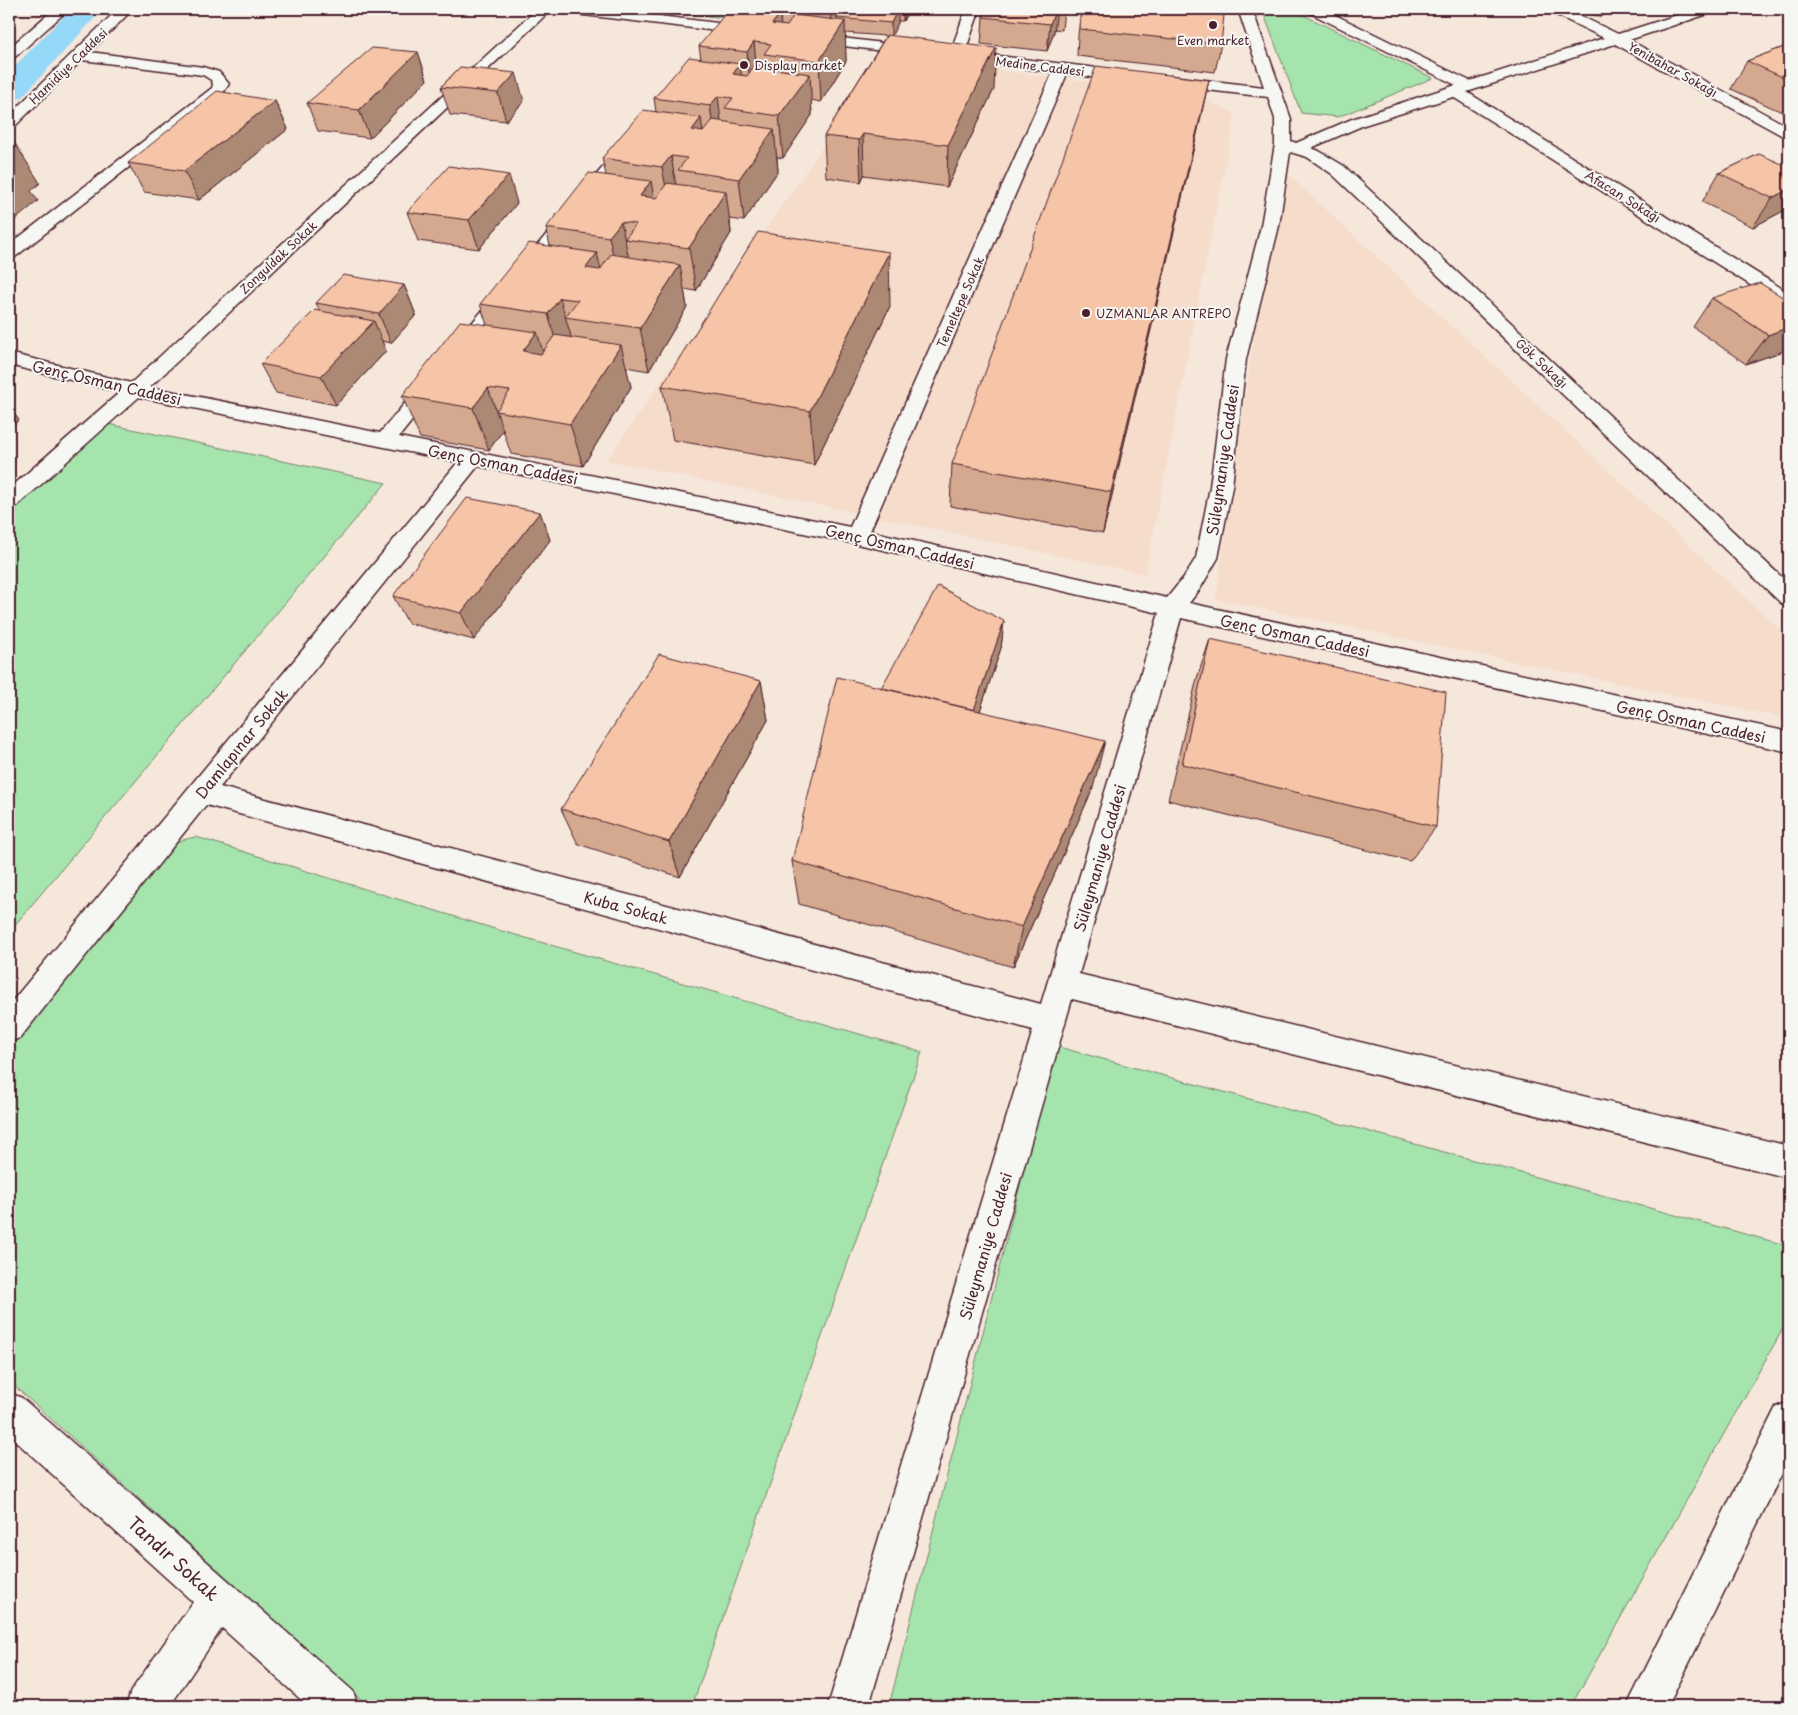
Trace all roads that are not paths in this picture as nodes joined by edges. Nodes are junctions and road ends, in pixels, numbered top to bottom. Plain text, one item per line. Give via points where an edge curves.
1 (62, 9) edge
2 (126, 9) edge
3 (545, 9) edge
4 (567, 9) edge
5 (973, 9) edge
6 (1245, 9) edge
7 (1313, 9) edge
8 (1555, 9) edge
9 (1709, 9) edge
10 (1781, 9) edge
11 (600, 11) edge
12 (1789, 13) edge
13 (727, 28) junction
14 (761, 30) edge
15 (794, 36) edge
16 (1617, 39) junction
17 (714, 44) edge
18 (9, 55) edge
19 (79, 55) junction
20 (956, 56) junction
21 (1062, 69) junction
22 (1463, 89) junction
23 (1274, 93) junction
24 (9, 123) edge
25 (1789, 134) edge
26 (638, 135) edge
27 (1291, 146) junction
28 (9, 253) edge
29 (1789, 300) edge
30 (9, 359) edge
31 (135, 390) junction
32 (385, 440) junction
33 (473, 458) junction
34 (9, 501) edge
35 (857, 536) junction
36 (1789, 598) edge
37 (1172, 608) junction
38 (1789, 742) edge
39 (200, 793) junction
40 (1062, 983) junction
41 (1051, 1021) junction
42 (9, 1028) edge
43 (1789, 1162) edge
44 (9, 1411) edge
45 (1789, 1420) edge
46 (219, 1598) junction
47 (146, 1706) edge
48 (338, 1706) edge
49 (849, 1706) edge
50 (1647, 1706) edge

1 - 18 street
2 - 19 street, Hamidiye Caddesi
3 - 31 street, Zonguldak Sokak
4 - 11 street
5 - 20 street
6 - 23 street, Süleymaniye Caddesi
7 - 22 street, Afacan Sokağı
8 - 16 street, Yenibahar Sokağı
9 - 16 street
10 - 12 street
11 - 13 street
13 - 14 street
13 - 17 street
15 - 20 street, Medine Caddesi
16 - 22 street
16 - 25 street, Yenibahar Sokağı
19 - 24 street, Hamidiye Caddesi
19 - 28 street via 203,71 219,78 221,84 218,90
20 - 21 street, Medine Caddesi
21 - 23 street, Medine Caddesi
21 - 35 street, Temeltepe Sokak
22 - 27 street
22 - 29 street, Afacan Sokağı
23 - 27 street, Süleymaniye Caddesi
26 - 32 street
27 - 36 street, Gök Sokağı via 1327,161 1338,170
27 - 37 street, Süleymaniye Caddesi via 1236,359 1222,487 1207,558
30 - 31 street, Genç Osman Caddesi
31 - 32 street, Genç Osman Caddesi
31 - 34 street, Zonguldak Sokak
32 - 33 street, Genç Osman Caddesi
33 - 35 street, Genç Osman Caddesi
33 - 39 street, Damlapınar Sokak
35 - 37 street, Genç Osman Caddesi
37 - 38 street, Genç Osman Caddesi
37 - 40 street, Süleymaniye Caddesi
39 - 41 street, Kuba Sokak
39 - 42 street, Damlapınar Sokak
40 - 41 street, Süleymaniye Caddesi
40 - 43 street
41 - 49 street, Süleymaniye Caddesi
44 - 46 street, Tandır Sokak
45 - 50 street
46 - 47 street
46 - 48 street, Tandır Sokak

